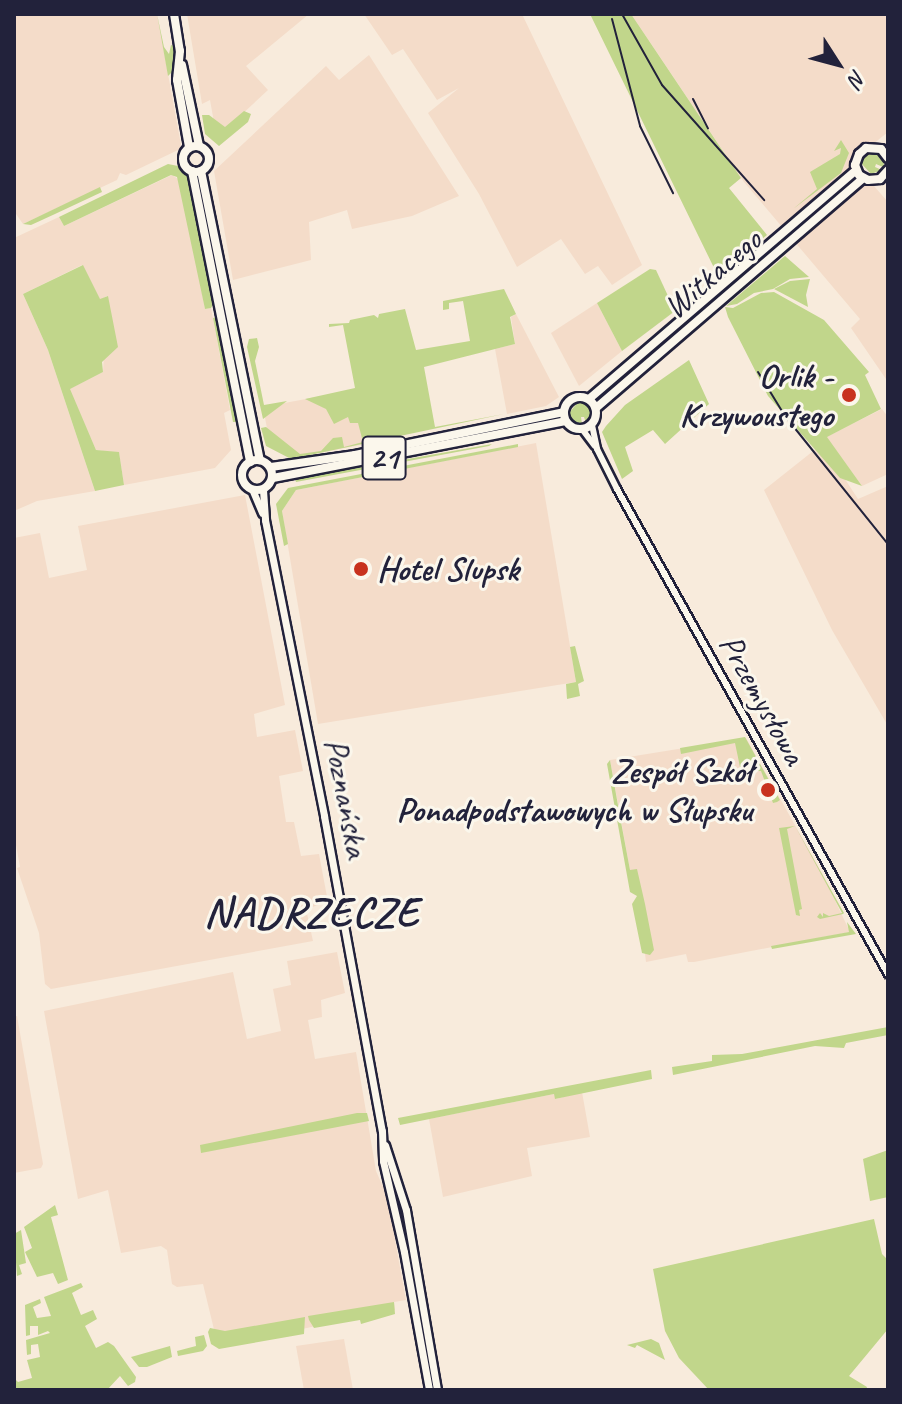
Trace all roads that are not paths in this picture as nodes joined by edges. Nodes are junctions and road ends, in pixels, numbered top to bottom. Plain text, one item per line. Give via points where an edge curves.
1 (174, 14) edge
2 (884, 146) edge
3 (194, 147) junction
4 (888, 158) edge
5 (856, 170) junction
6 (888, 170) edge
7 (196, 171) junction
8 (863, 178) junction
9 (725, 291) junction
10 (682, 328) junction
11 (589, 399) junction
12 (596, 408) junction
13 (565, 417) junction
14 (592, 425) junction
15 (582, 429) junction
16 (597, 449) junction
17 (255, 461) junction
18 (271, 467) junction
19 (273, 478) junction
20 (252, 489) junction
21 (263, 490) junction
22 (265, 520) junction
23 (888, 974) edge
24 (382, 1135) junction
25 (429, 1390) edge
26 (437, 1390) edge

1 - 3 main road
2 - 4 main road
2 - 5 main road, 21 via 862,150
3 - 7 main road via 183,159
3 - 7 main road via 209,157
5 - 8 main road
5 - 9 main road, Witkacego / 21
6 - 8 main road, 21 via 880,179
7 - 17 main road
8 - 9 main road, Witkacego / 21
9 - 10 main road, Witkacego / 21
10 - 11 main road, Witkacego / 21
10 - 12 main road, Witkacego / 21
11 - 12 main road
11 - 13 main road, 21 via 572,398
12 - 14 main road
13 - 15 main road
13 - 18 main road, 21
13 - 19 main road, 21
14 - 15 main road
14 - 16 street, Przemysłowa
15 - 16 street, Przemysłowa
16 - 23 street, Przemysłowa
17 - 18 main road
17 - 20 main road via 242,474
18 - 19 main road
19 - 21 main road
20 - 21 main road
20 - 22 main road, Poznańska
21 - 22 main road, Poznańska
22 - 24 main road, Poznańska
24 - 25 main road
24 - 26 main road via 406,1210

